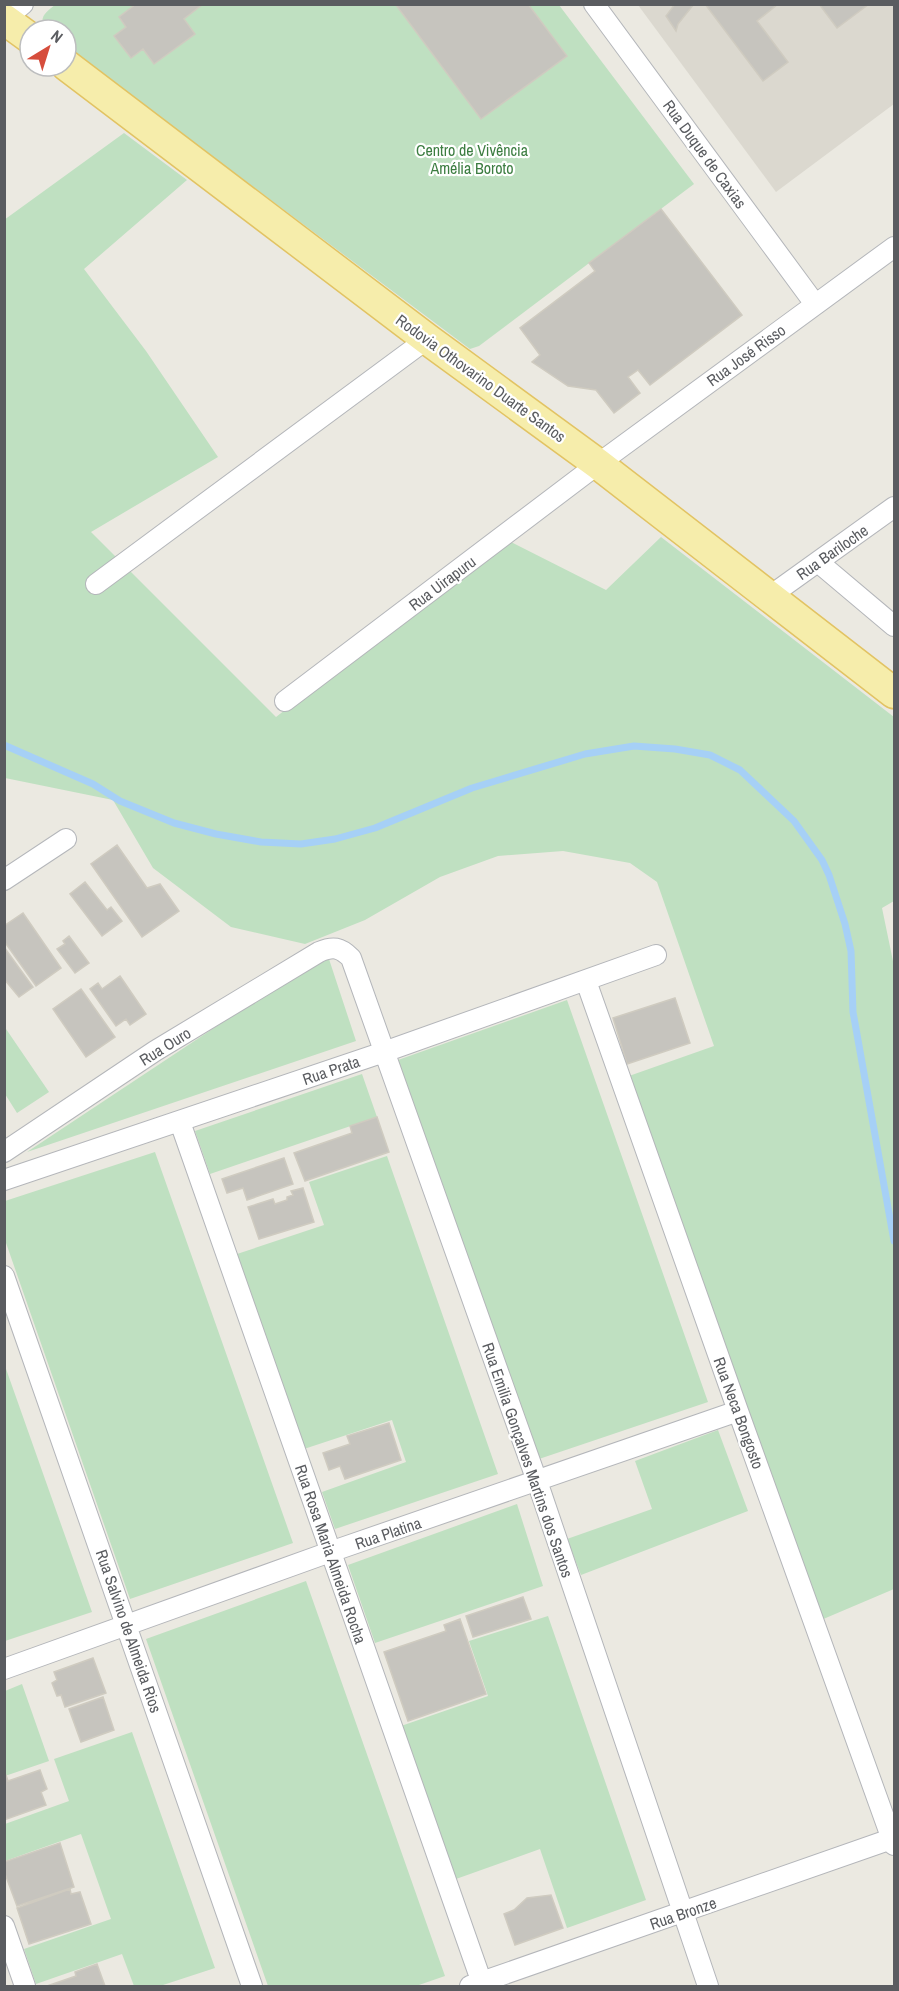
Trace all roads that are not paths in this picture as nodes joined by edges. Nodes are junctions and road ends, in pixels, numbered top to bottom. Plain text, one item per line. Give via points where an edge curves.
1 (24, 4) edge
2 (594, 4) edge
3 (5, 19) edge
4 (18, 29) edge
5 (78, 74) edge
6 (894, 247) edge
7 (815, 304) junction
8 (427, 339) junction
9 (598, 464) junction
10 (894, 507) edge
11 (818, 562) junction
12 (96, 584) dead end
13 (770, 596) junction
14 (894, 626) edge
15 (894, 693) edge
16 (285, 702) dead end
17 (66, 839) dead end
18 (4, 880) edge
19 (331, 947) joint
20 (656, 955) dead end
21 (586, 981) junction
22 (384, 1052) junction
23 (180, 1122) junction
24 (4, 1152) edge
25 (4, 1180) edge
26 (4, 1276) edge
27 (738, 1411) junction
28 (537, 1481) junction
29 (330, 1552) junction
30 (127, 1624) junction
31 (4, 1669) edge
32 (894, 1841) edge
33 (682, 1913) junction
34 (4, 1926) edge
35 (478, 1985) edge
36 (25, 1986) edge
37 (252, 1986) edge
38 (708, 1986) edge

1 - 3 street
2 - 7 street, Rua Duque de Caxias
3 - 4 main road
5 - 8 main road, Rodovia Othovarino Duarte Santos
6 - 7 street, Rua José Risso
7 - 9 street, Rua José Risso
8 - 9 main road, Rodovia Othovarino Duarte Santos
8 - 12 street
9 - 13 main road, Rodovia Othovarino Duarte Santos
9 - 16 street, Rua Uirapuru
10 - 11 street, Rua Bariloche
11 - 13 street, Rua Bariloche
11 - 14 street
13 - 15 main road, Rodovia Othovarino Duarte Santos
17 - 18 street
19 - 22 street, Rua Emilia Gonçalves Martins dos Santos via 351,958
19 - 24 street, Rua Ouro via 155,1052
20 - 21 street, Rua Prata
21 - 22 street, Rua Prata
21 - 27 street, Rua Neca Bongosto
22 - 23 street, Rua Prata
22 - 28 street, Rua Emilia Gonçalves Martins dos Santos
23 - 25 street, Rua Prata
23 - 29 street, Rua Rosa Maria Almeida Rocha
26 - 30 street, Rua Salvino de Almeida Rios
27 - 28 street, Rua Platina
27 - 32 street, Rua Neca Bongosto
28 - 29 street, Rua Platina
28 - 33 street, Rua Emilia Gonçalves Martins dos Santos
29 - 30 street, Rua Platina
29 - 35 street, Rua Rosa Maria Almeida Rocha
30 - 31 street, Rua Platina
30 - 37 street, Rua Salvino de Almeida Rios
32 - 33 street, Rua Bronze
33 - 35 street, Rua Bronze
33 - 38 street, Rua Emilia Gonçalves Martins dos Santos
34 - 36 street

